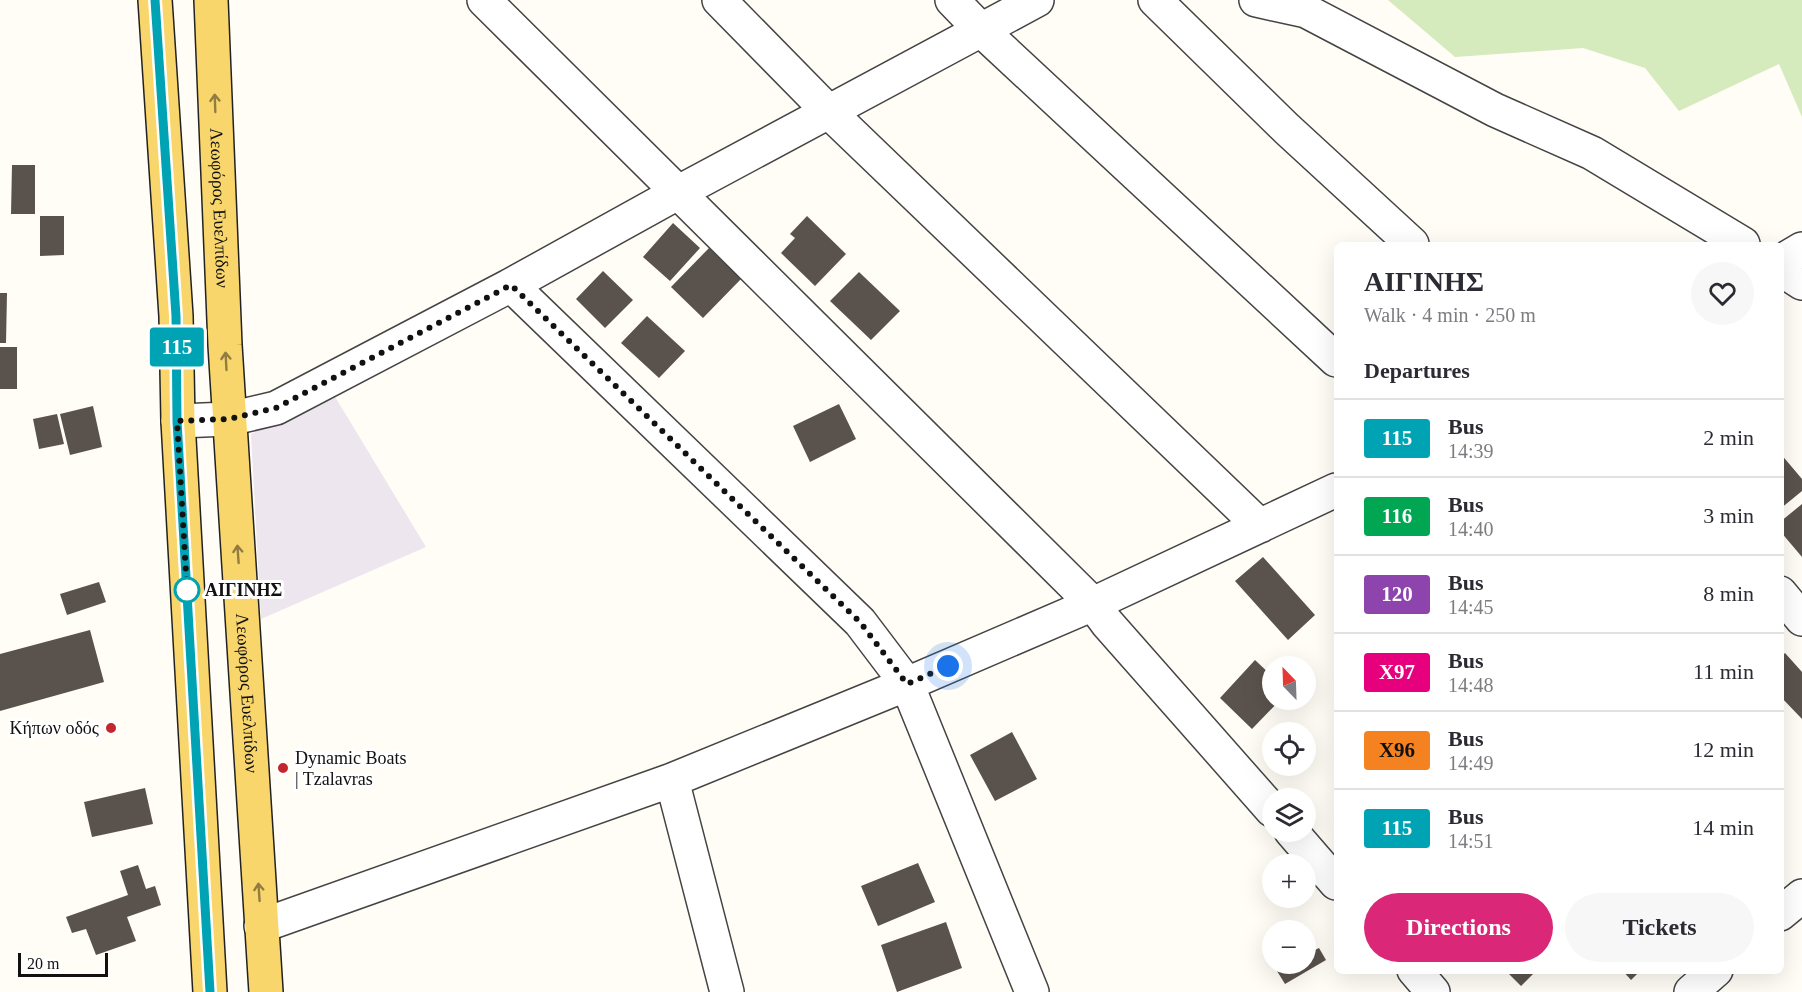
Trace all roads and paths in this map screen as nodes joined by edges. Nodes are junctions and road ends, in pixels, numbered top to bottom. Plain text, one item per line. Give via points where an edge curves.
1 (155, 0) edge
2 (211, 0) edge
3 (484, 0) edge
4 (719, 0) edge
5 (952, 0) edge
6 (1037, 0) edge
7 (1155, 0) edge
8 (1256, 0) edge
9 (981, 30) junction
10 (830, 112) junction
11 (679, 192) junction
12 (1410, 242) edge
13 (1740, 242) edge
14 (1802, 249) edge
15 (1784, 260) edge
16 (1784, 272) edge
17 (1802, 283) edge
18 (511, 285) junction
19 (1334, 358) edge
20 (229, 419) junction
21 (177, 421) junction
22 (1334, 491) edge
23 (1260, 526) junction
24 (1784, 598) edge
25 (1093, 604) junction
26 (1802, 619) edge
27 (907, 684) junction
28 (672, 780) junction
29 (1262, 799) edge
30 (1301, 842) edge
31 (1334, 881) edge
32 (1802, 896) edge
33 (1784, 911) edge
34 (261, 926) junction
35 (1417, 974) edge
36 (1711, 974) edge
37 (210, 992) edge
38 (266, 992) edge
39 (727, 992) edge
40 (1032, 992) edge
41 (1433, 992) edge
42 (1691, 992) edge

1 - 21 main road via 176,316
20 -> 2 main road, Λεωφόρος Ευελπίδων
3 - 11 street
4 - 10 street
5 - 9 street
6 - 9 street
7 - 12 street
8 - 13 street via 1306,11 1495,110 1592,153
9 - 10 street
9 - 19 street
10 - 11 street
10 - 23 street
11 - 18 street
11 - 25 street
14 - 15 street
16 - 17 street
18 - 20 street via 276,408
18 - 27 street via 860,622
20 - 21 street
34 -> 20 main road, Λεωφόρος Ευελπίδων
21 - 37 main road
22 - 23 street
23 - 25 street
24 - 26 street
25 - 27 street
25 - 29 street
27 - 28 street
27 - 40 street
28 - 34 street
28 - 39 street
30 - 31 street
32 - 33 street
34 - 38 main road, Λεωφόρος Ευελπίδων
35 - 41 street
36 - 42 street

